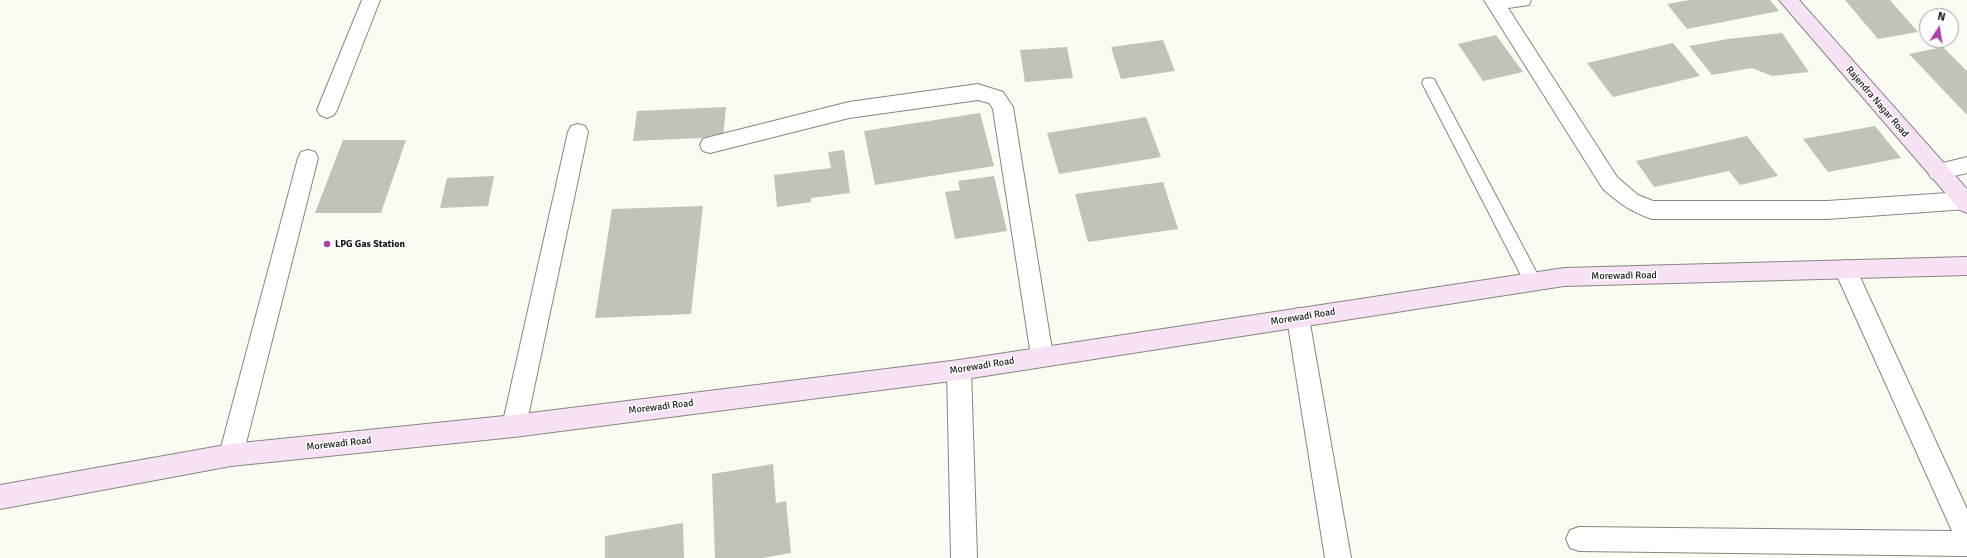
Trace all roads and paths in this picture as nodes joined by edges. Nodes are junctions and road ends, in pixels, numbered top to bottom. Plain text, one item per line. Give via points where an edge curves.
1 (371, 0) edge
2 (1494, 0) edge
3 (1522, 0) edge
4 (1788, 0) edge
5 (1429, 82) dead end
6 (327, 110) dead end
7 (578, 132) dead end
8 (710, 145) dead end
9 (308, 158) dead end
10 (1967, 165) edge
11 (1938, 172) junction
12 (1966, 203) edge
13 (1967, 266) edge
14 (1845, 268) junction
15 (1533, 282) junction
16 (1298, 318) junction
17 (1042, 356) junction
18 (959, 370) junction
19 (514, 426) junction
20 (231, 455) junction
21 (0, 497) edge
22 (1967, 537) edge
23 (1579, 539) dead end
24 (1967, 544) edge
25 (964, 558) edge
26 (1338, 558) edge

1 - 6 street
2 - 3 street
2 - 12 street via 1610,183 1631,201 1652,210 1827,210
4 - 11 main road, Rajendra Nagar Road
5 - 15 lane
7 - 19 street
8 - 17 street via 849,110 978,92 996,97 1003,107
9 - 20 street
10 - 11 street
11 - 12 main road, Rajendra Nagar Road
13 - 14 main road, Morewadi Road
14 - 15 main road, Morewadi Road via 1564,277
14 - 22 street
15 - 16 main road, Morewadi Road
16 - 17 main road, Morewadi Road
16 - 26 street
17 - 18 main road, Morewadi Road
18 - 19 main road, Morewadi Road
18 - 25 street
19 - 20 main road, Morewadi Road
20 - 21 main road, Morewadi Road
23 - 24 street

